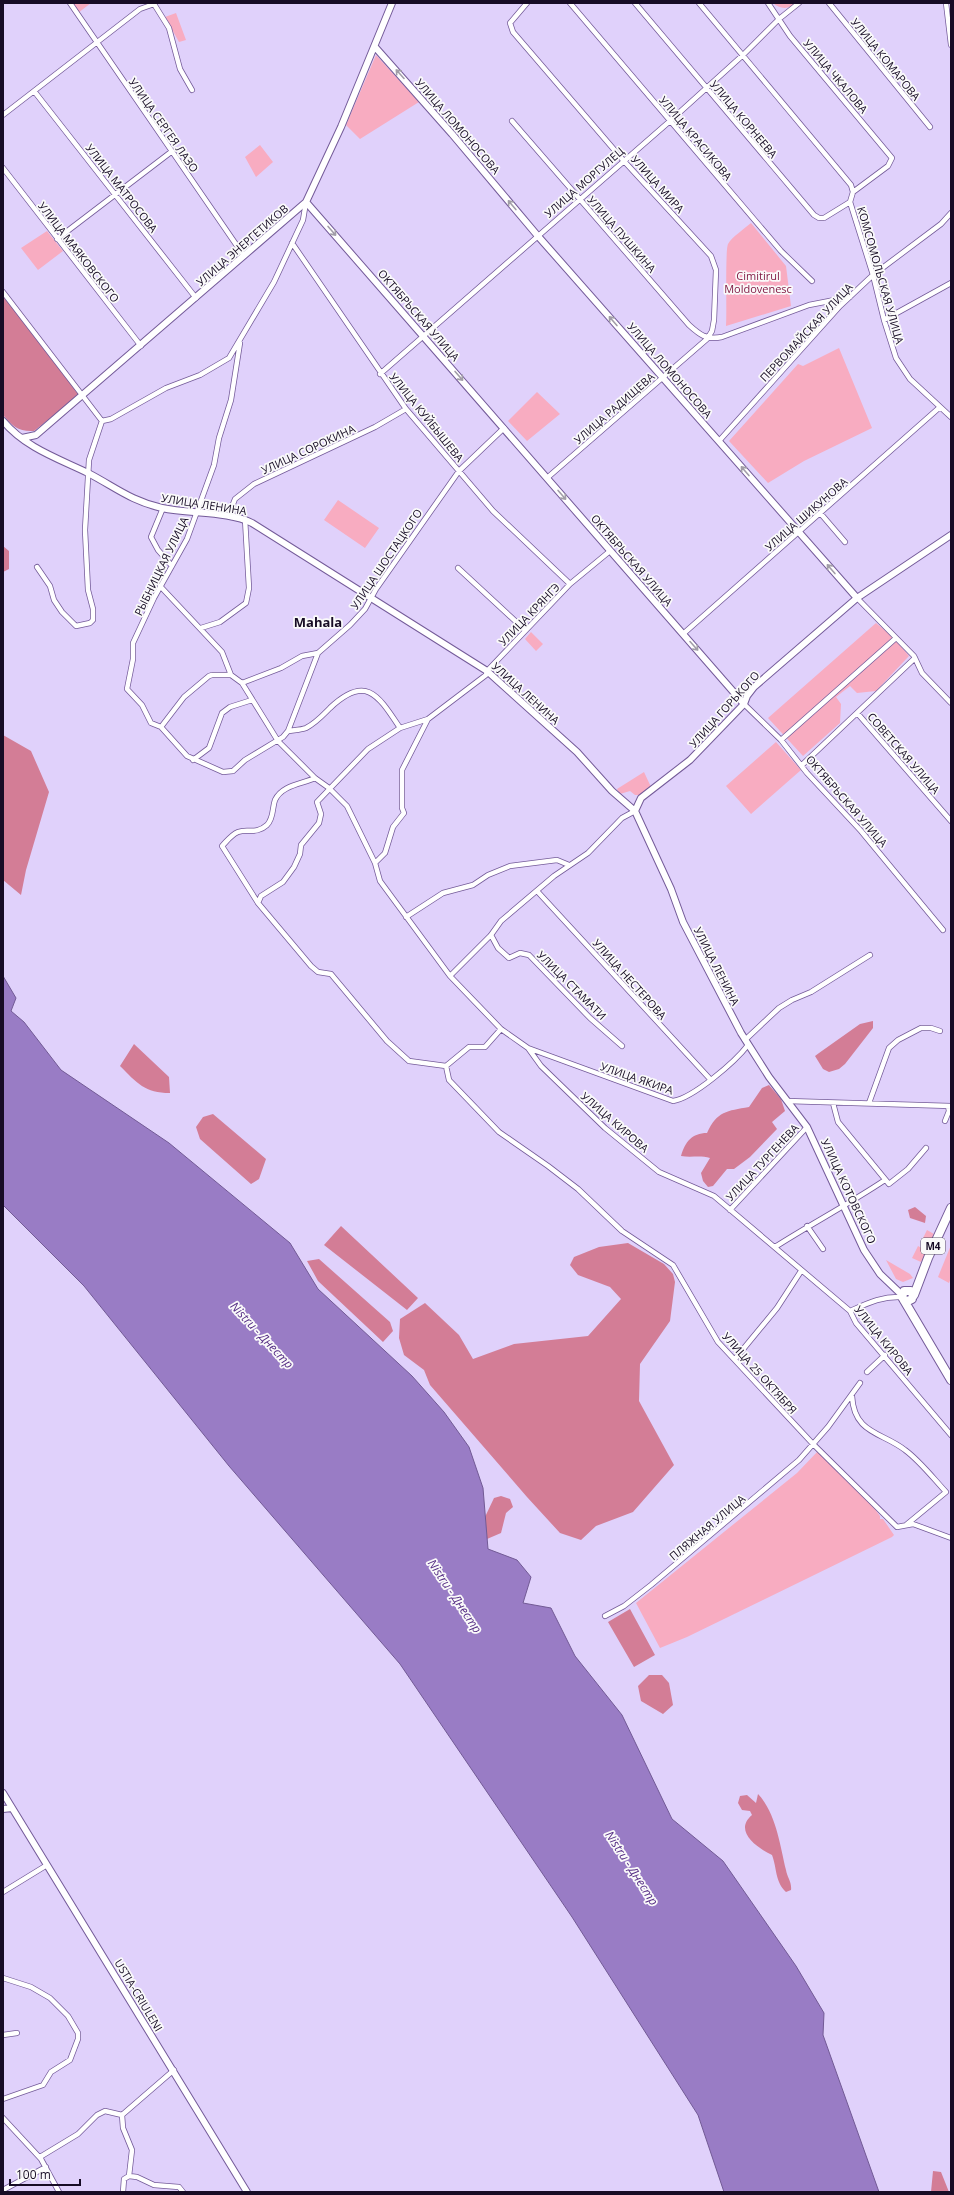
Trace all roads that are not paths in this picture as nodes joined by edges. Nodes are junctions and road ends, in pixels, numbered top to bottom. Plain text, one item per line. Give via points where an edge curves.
1 (70, 3) edge
2 (392, 3) edge
3 (527, 3) edge
4 (570, 3) edge
5 (634, 3) edge
6 (699, 3) edge
7 (768, 3) edge
8 (799, 3) edge
9 (828, 3) edge
10 (946, 3) edge
11 (780, 19) junction
12 (96, 43) junction
13 (951, 44) edge
14 (375, 47) junction
15 (743, 55) junction
16 (706, 86) junction
17 (192, 90) dead end
18 (34, 91) junction
19 (3, 115) edge
20 (670, 120) junction
21 (512, 121) dead end
22 (930, 127) dead end
23 (171, 152) junction
24 (623, 160) junction
25 (3, 168) edge
26 (853, 192) junction
27 (116, 195) junction
28 (580, 198) junction
29 (306, 202) junction
30 (850, 202) junction
31 (951, 213) edge
32 (537, 235) junction
33 (57, 239) junction
34 (292, 243) junction
35 (244, 256) junction
36 (873, 275) junction
37 (812, 281) dead end
38 (951, 283) edge
39 (3, 292) edge
40 (850, 297) junction
41 (196, 298) junction
42 (884, 320) junction
43 (424, 336) junction
44 (707, 338) junction
45 (241, 340) junction
46 (141, 346) junction
47 (380, 374) junction
48 (663, 378) junction
49 (83, 396) junction
50 (940, 407) junction
51 (406, 409) junction
52 (951, 417) edge
53 (3, 420) edge
54 (102, 421) junction
55 (504, 428) junction
56 (22, 438) junction
57 (719, 441) junction
58 (459, 471) junction
59 (87, 473) junction
60 (548, 478) junction
61 (163, 508) junction
62 (196, 514) junction
63 (821, 514) junction
64 (232, 517) junction
65 (245, 519) junction
66 (799, 532) junction
67 (951, 535) edge
68 (845, 542) dead end
69 (610, 551) junction
70 (172, 566) junction
71 (37, 567) dead end
72 (458, 568) dead end
73 (570, 584) junction
74 (160, 586) junction
75 (370, 598) junction
76 (857, 598) junction
77 (201, 628) junction
78 (525, 630) junction
79 (683, 634) junction
80 (896, 638) junction
81 (318, 653) junction
82 (915, 658) junction
83 (488, 671) junction
84 (231, 675) junction
85 (242, 683) junction
86 (252, 700) junction
87 (951, 703) edge
88 (744, 704) junction
89 (858, 714) junction
90 (428, 719) junction
91 (161, 727) junction
92 (400, 728) junction
93 (288, 731) junction
94 (781, 740) junction
95 (278, 741) junction
96 (193, 760) junction
97 (802, 765) junction
98 (315, 778) junction
99 (329, 788) junction
100 (635, 811) junction
101 (951, 821) edge
102 (375, 863) junction
103 (569, 865) junction
104 (537, 891) junction
105 (258, 903) junction
106 (406, 917) junction
107 (943, 930) dead end
108 (491, 935) junction
109 (870, 955) dead end
110 (450, 976) junction
111 (501, 1029) junction
112 (940, 1031) dead end
113 (747, 1043) junction
114 (622, 1046) dead end
115 (528, 1048) junction
116 (446, 1066) junction
117 (710, 1079) junction
118 (787, 1101) junction
119 (833, 1103) junction
120 (869, 1103) junction
121 (949, 1106) edge
122 (945, 1121) dead end
123 (807, 1127) junction
124 (926, 1148) dead end
125 (886, 1180) junction
126 (843, 1207) junction
127 (951, 1208) edge
128 (730, 1210) junction
129 (807, 1226) junction
130 (775, 1247) junction
131 (823, 1249) dead end
132 (801, 1271) junction
133 (907, 1295) junction
134 (850, 1311) junction
135 (885, 1355) junction
136 (735, 1359) junction
137 (867, 1372) dead end
138 (951, 1380) edge
139 (860, 1383) dead end
140 (852, 1396) junction
141 (951, 1435) edge
142 (813, 1444) junction
143 (906, 1525) junction
144 (951, 1538) edge
145 (605, 1616) dead end
146 (3, 1792) edge
147 (12, 1808) junction
148 (3, 1809) edge
149 (47, 1865) junction
150 (3, 1892) edge
151 (3, 1978) edge
152 (17, 2033) dead end
153 (3, 2035) edge
154 (174, 2070) junction
155 (3, 2099) edge
156 (122, 2114) junction
157 (3, 2118) edge
158 (40, 2157) junction
159 (46, 2167) junction
160 (129, 2176) junction
161 (3, 2190) edge
162 (59, 2192) edge
163 (123, 2192) edge
164 (183, 2192) edge
165 (247, 2192) edge

1 - 12 street, УЛИЦА СЕРГЕЯ ЛАЗО
2 - 14 street, УЛИЦА ЭНЕРГЕТИКОВ
3 - 24 street, УЛИЦА МИРА via 512,18 510,28
4 - 20 street, УЛИЦА КРАСИКОВА
5 - 16 street, УЛИЦА КОРНЕЕВА
6 - 15 street
7 - 11 street, УЛИЦА ЧКАЛОВА
8 - 11 street, УЛИЦА МОРГУЛЕЦ
9 - 22 street, УЛИЦА КОМАРОВА
10 - 13 street
11 - 15 street, УЛИЦА МОРГУЛЕЦ
11 - 26 street, УЛИЦА ЧКАЛОВА via 790,36 892,158 888,166
12 - 17 street via 140,9 154,4 169,28 180,69
12 - 18 street
12 - 23 street, УЛИЦА СЕРГЕЯ ЛАЗО
14 - 29 street, УЛИЦА ЭНЕРГЕТИКОВ
32 -> 14 street, УЛИЦА ЛОМОНОСОВА
15 - 16 street, УЛИЦА МОРГУЛЕЦ
15 - 26 street via 845,178
16 - 20 street, УЛИЦА МОРГУЛЕЦ
16 - 30 street, УЛИЦА КОРНЕЕВА via 814,215 824,218
18 - 19 street
18 - 27 street, УЛИЦА МАТРОСОВА
20 - 24 street, УЛИЦА МОРГУЛЕЦ
20 - 37 street, УЛИЦА КРАСИКОВА via 781,251
21 - 28 street, УЛИЦА ПУШКИНА
23 - 27 street
23 - 35 street, УЛИЦА СЕРГЕЯ ЛАЗО
24 - 28 street, УЛИЦА МОРГУЛЕЦ
24 - 44 street, УЛИЦА МИРА via 714,261 714,320 712,331
25 - 33 street, УЛИЦА МАЯКОВСКОГО
26 - 30 street, КОМСОМОЛЬСКАЯ УЛИЦА
27 - 33 street
27 - 41 street, УЛИЦА МАТРОСОВА
28 - 32 street, УЛИЦА МОРГУЛЕЦ
28 - 44 street, УЛИЦА ПУШКИНА via 689,325
29 - 34 street via 303,220
29 - 35 street, УЛИЦА ЭНЕРГЕТИКОВ
29 -> 43 street, ОКТЯБРЬСКАЯ УЛИЦА
30 - 36 street, КОМСОМОЛЬСКАЯ УЛИЦА
31 - 36 street, ПЕРВОМАЙСКАЯ УЛИЦА via 941,224
32 - 43 street, УЛИЦА МОРГУЛЕЦ
48 -> 32 street, УЛИЦА ЛОМОНОСОВА
33 - 46 street, УЛИЦА МАЯКОВСКОГО
34 - 45 street via 274,282
34 - 47 street, УЛИЦА КУЙБЫШЕВА
35 - 41 street, УЛИЦА ЭНЕРГЕТИКОВ
36 - 40 street, ПЕРВОМАЙСКАЯ УЛИЦА
36 - 42 street, КОМСОМОЛЬСКАЯ УЛИЦА
38 - 42 street
39 - 49 street
40 - 44 street via 809,305 728,335
40 - 57 street, ПЕРВОМАЙСКАЯ УЛИЦА
41 - 46 street, УЛИЦА ЭНЕРГЕТИКОВ
42 - 50 street, КОМСОМОЛЬСКАЯ УЛИЦА via 900,365 910,379
43 - 47 street, УЛИЦА МОРГУЛЕЦ
43 -> 55 street, ОКТЯБРЬСКАЯ УЛИЦА
44 - 48 street, УЛИЦА РАДИЩЕВА
45 - 54 street via 229,358 217,367 166,388 111,419
45 - 62 street, РЫБНИЦКАЯ УЛИЦА via 231,400 219,438 214,466
46 - 49 street, УЛИЦА ЭНЕРГЕТИКОВ
47 - 51 street, УЛИЦА КУЙБЫШЕВА
48 - 57 street, УЛИЦА ЛОМОНОСОВА
48 - 60 street, УЛИЦА РАДИЩЕВА
49 - 54 street
49 - 56 street, УЛИЦА ЭНЕРГЕТИКОВ via 36,435
50 - 52 street, КОМСОМОЛЬСКАЯ УЛИЦА
50 - 63 street, УЛИЦА ШИКУНОВА
51 - 58 street, УЛИЦА КУЙБЫШЕВА
51 - 64 street, УЛИЦА СОРОКИНА via 375,427 254,484 235,499
53 - 56 street, УЛИЦА ЛЕНИНА
54 - 59 street
55 - 58 street, УЛИЦА ШОСТАЦКОГО
55 - 60 street, ОКТЯБРЬСКАЯ УЛИЦА
56 - 59 street, УЛИЦА ЛЕНИНА via 44,454
66 -> 57 street, УЛИЦА ЛОМОНОСОВА
58 - 73 street, УЛИЦА КУЙБЫШЕВА via 507,526
58 - 75 street, УЛИЦА ШОСТАЦКОГО
59 - 61 street, УЛИЦА ЛЕНИНА via 129,498
59 - 71 street via 89,491 85,530 86,564 94,617 90,623 76,626 62,612 54,600 50,586
60 -> 69 street, ОКТЯБРЬСКАЯ УЛИЦА
61 - 62 street, УЛИЦА ЛЕНИНА
61 - 70 street via 151,537
62 - 64 street, УЛИЦА ЛЕНИНА
62 - 70 street, РЫБНИЦКАЯ УЛИЦА via 187,539
63 - 66 street, УЛИЦА ШИКУНОВА
63 - 68 street
64 - 65 street, УЛИЦА ЛЕНИНА
65 - 75 street, УЛИЦА ЛЕНИНА
65 - 77 street via 249,588 246,603 220,622
76 -> 66 street, УЛИЦА ЛОМОНОСОВА
66 - 79 street, УЛИЦА ШИКУНОВА
67 - 76 street, УЛИЦА ГОРЬКОГО
69 - 73 street, УЛИЦА КРЯНГЭ
69 - 79 street, ОКТЯБРЬСКАЯ УЛИЦА
70 - 74 street, РЫБНИЦКАЯ УЛИЦА
72 - 78 street
73 - 78 street, УЛИЦА КРЯНГЭ
74 - 77 street
74 - 91 street, РЫБНИЦКАЯ УЛИЦА via 133,643 133,659 127,689 142,705 151,723
75 - 81 street, УЛИЦА ШОСТАЦКОГО via 365,609 350,625
75 - 83 street, УЛИЦА ЛЕНИНА
76 - 80 street, УЛИЦА ЛОМОНОСОВА
76 - 88 street, УЛИЦА ГОРЬКОГО via 754,687
77 - 84 street via 222,652
78 - 83 street, УЛИЦА КРЯНГЭ
79 -> 88 street, ОКТЯБРЬСКАЯ УЛИЦА
80 - 82 street, УЛИЦА ЛОМОНОСОВА
80 - 94 street
81 - 85 street, УЛИЦА ШОСТАЦКОГО via 302,656 281,668
81 - 93 street
82 - 87 street, УЛИЦА ЛОМОНОСОВА via 922,673
82 - 89 street
83 - 90 street, УЛИЦА КРЯНГЭ
83 - 100 street, УЛИЦА ЛЕНИНА via 577,752
84 - 85 street
84 - 91 street via 209,676 184,697
85 - 86 street, УЛИЦА КИРОВА
86 - 95 street, УЛИЦА КИРОВА
86 - 96 street via 230,707 222,713 209,748
88 - 94 street, ОКТЯБРЬСКАЯ УЛИЦА
88 - 100 street, УЛИЦА ГОРЬКОГО via 690,760 641,798
89 - 97 street
89 - 101 street, СОВЕТСКАЯ УЛИЦА
90 - 92 street, УЛИЦА КРЯНГЭ
90 - 102 street via 402,770 404,813 393,827 385,852
91 - 96 street via 183,753
92 - 93 street via 387,708 372,693 358,689 304,729
92 - 99 street, УЛИЦА КРЯНГЭ via 368,749
93 - 95 street
94 - 97 street, ОКТЯБРЬСКАЯ УЛИЦА
95 - 96 street via 245,760 233,771 223,772
95 - 98 street, УЛИЦА КИРОВА
97 - 107 street, ОКТЯБРЬСКАЯ УЛИЦА
98 - 99 street, УЛИЦА КИРОВА
98 - 105 street via 288,788 279,795 266,826 256,831 239,831 222,846
99 - 102 street, УЛИЦА КИРОВА via 347,806
99 - 105 street, УЛИЦА КРЯНГЭ via 317,802 321,814 319,823 301,845 300,854 289,875 278,887 261,896
100 - 103 street, УЛИЦА ГОРЬКОГО via 618,822 588,853
100 - 113 street, УЛИЦА ЛЕНИНА via 671,889 683,922
102 - 106 street, УЛИЦА КИРОВА via 380,881
103 - 104 street, УЛИЦА ГОРЬКОГО
103 - 106 street via 557,860 510,866 472,885 443,893
104 - 108 street, УЛИЦА ГОРЬКОГО via 501,921
104 - 117 street, УЛИЦА НЕСТЕРОВА
105 - 116 street via 311,966 318,972 327,972 334,977 395,1050 409,1060
106 - 110 street, УЛИЦА КИРОВА
108 - 110 street, УЛИЦА ГОРЬКОГО
108 - 114 street, УЛИЦА СТАМАТИ via 498,948 508,958 520,953 529,955 590,1018
109 - 113 street, УЛИЦА ЯКИРА via 811,992 783,1004 769,1016
110 - 111 street, УЛИЦА КИРОВА
111 - 115 street, УЛИЦА КИРОВА
111 - 116 street via 486,1047 469,1048
112 - 120 street via 920,1028 889,1048
113 - 117 street, УЛИЦА ЯКИРА via 731,1064
113 - 118 street, УЛИЦА ЛЕНИНА
115 - 117 street, УЛИЦА ЯКИРА via 673,1101 683,1099
115 - 128 street, УЛИЦА КИРОВА via 540,1066 605,1128 648,1164 659,1172 714,1196
116 - 136 street, УЛИЦА 25 ОКТЯБРЯ via 449,1080 499,1132 578,1189 622,1231 673,1265 715,1337
118 - 119 street
118 - 123 street, УЛИЦА КОТОВСКОГО
119 - 120 street
119 - 125 street via 838,1122
120 - 121 street
121 - 122 street
123 - 126 street, УЛИЦА КОТОВСКОГО
123 - 128 street, УЛИЦА ТУРГЕНЕВА
124 - 125 street via 908,1169 889,1184
125 - 126 street
126 - 129 street
126 - 133 street, УЛИЦА КОТОВСКОГО via 864,1250 880,1274 893,1288
127 - 133 highway, M4 via 918,1284
128 - 130 street, УЛИЦА КИРОВА
129 - 130 street
129 - 131 street
130 - 132 street, УЛИЦА КИРОВА
132 - 134 street, УЛИЦА КИРОВА
132 - 136 street via 777,1308
133 - 134 street via 874,1300
133 - 138 highway via 909,1311
134 - 135 street, УЛИЦА КИРОВА via 856,1323
135 - 137 street
135 - 141 street, УЛИЦА КИРОВА
136 - 142 street, УЛИЦА 25 ОКТЯБРЯ
139 - 140 street, ПЛЯЖНАЯ УЛИЦА
140 - 142 street, ПЛЯЖНАЯ УЛИЦА
140 - 143 street via 855,1411 864,1426 905,1450 946,1492
142 - 143 street, УЛИЦА 25 ОКТЯБРЯ via 889,1521 897,1527
142 - 145 street, ПЛЯЖНАЯ УЛИЦА via 799,1460 725,1524 651,1585 614,1613
143 - 144 street, УЛИЦА 25 ОКТЯБРЯ via 924,1527
146 - 147 street, USTIA-CRIULENI
147 - 148 street
147 - 149 street, USTIA-CRIULENI
149 - 150 street
149 - 154 street, USTIA-CRIULENI
151 - 155 street via 32,1987 59,2005 76,2028 78,2039 70,2060 50,2072 43,2085
152 - 153 street
154 - 156 street
154 - 165 street, USTIA-CRIULENI
156 - 158 street via 105,2111 97,2115 78,2134
156 - 160 street via 123,2128 132,2150
157 - 158 street
158 - 159 street
159 - 161 street
159 - 162 street
160 - 163 street via 124,2180
160 - 164 street via 154,2185 179,2187

